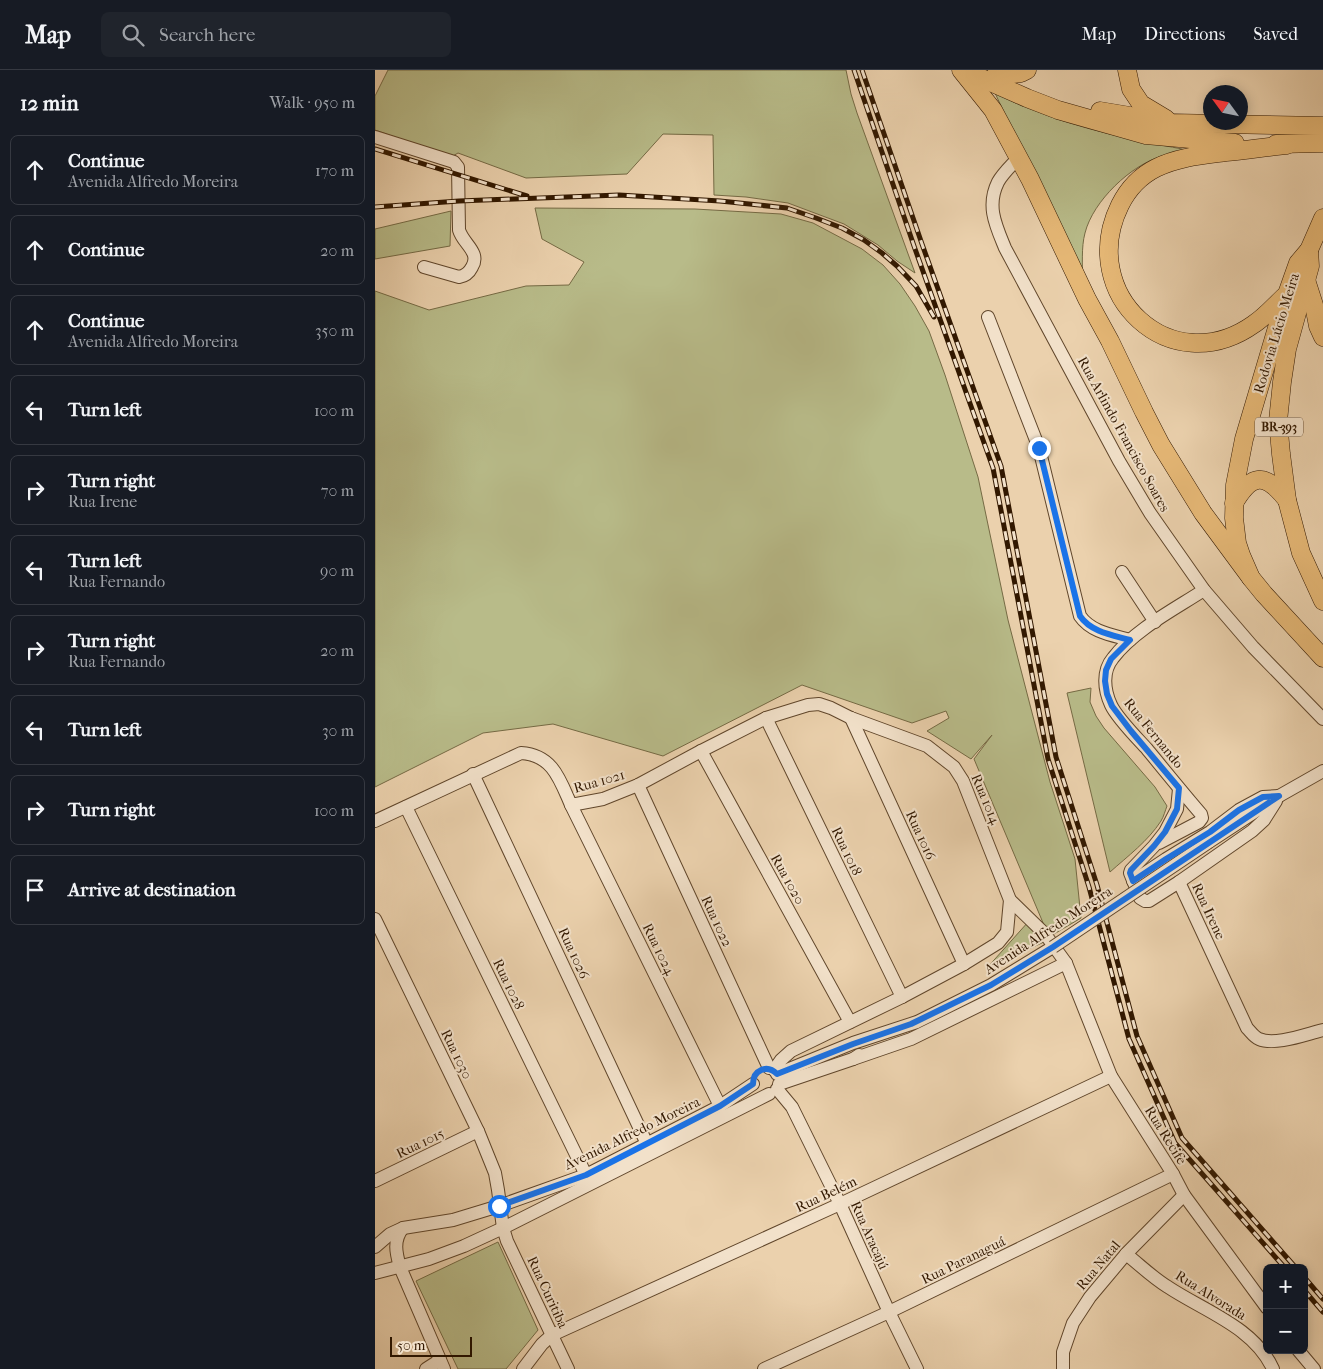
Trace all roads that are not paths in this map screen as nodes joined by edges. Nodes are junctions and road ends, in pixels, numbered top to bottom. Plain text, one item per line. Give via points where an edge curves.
1 (962, 70) edge
2 (1027, 70) edge
3 (1127, 70) edge
4 (989, 73) edge
5 (1172, 123) junction
6 (375, 137) edge
7 (1323, 137) edge
8 (1287, 145) junction
9 (1019, 157) junction
10 (1323, 218) edge
11 (1309, 250) junction
12 (424, 267) dead end
13 (1306, 280) junction
14 (1287, 294) junction
15 (988, 317) dead end
16 (1323, 337) edge
17 (1287, 500) junction
18 (1234, 503) junction
19 (1122, 572) dead end
20 (1251, 578) junction
21 (1204, 590) junction
22 (1323, 601) edge
23 (1155, 622) junction
24 (1130, 640) junction
25 (1323, 658) edge
26 (766, 718) junction
27 (851, 718) junction
28 (1323, 719) edge
29 (701, 751) junction
30 (1323, 771) edge
31 (473, 774) junction
32 (639, 786) junction
33 (1179, 788) junction
34 (1279, 796) junction
35 (571, 805) junction
36 (406, 807) junction
37 (375, 821) edge
38 (1154, 846) junction
39 (1133, 881) junction
40 (1179, 882) junction
41 (1010, 900) junction
42 (375, 919) edge
43 (1066, 963) junction
44 (964, 964) junction
45 (902, 997) junction
46 (850, 1022) junction
47 (914, 1023) junction
48 (1323, 1030) edge
49 (853, 1059) junction
50 (1111, 1076) junction
51 (768, 1079) junction
52 (720, 1106) junction
53 (478, 1131) junction
54 (647, 1144) junction
55 (1173, 1174) junction
56 (586, 1175) junction
57 (375, 1181) edge
58 (1184, 1195) junction
59 (840, 1204) junction
60 (499, 1206) junction
61 (403, 1228) junction
62 (503, 1228) junction
63 (375, 1247) edge
64 (1126, 1254) junction
65 (400, 1267) junction
66 (375, 1273) edge
67 (1263, 1303) edge
68 (889, 1312) junction
69 (552, 1336) junction
70 (1301, 1354) edge
71 (442, 1364) edge
72 (426, 1369) edge
73 (523, 1369) edge
74 (568, 1369) edge
75 (764, 1369) edge
76 (917, 1369) edge
77 (1063, 1369) edge
78 (1273, 1369) edge
79 (1314, 1369) edge

1 - 8 highway via 1058,110 1146,134 1214,142
1 - 9 highway via 993,110
2 - 4 highway via 1021,73
3 - 5 highway via 1131,89 1141,104
4 - 5 highway via 1035,92 1107,113
5 - 7 highway
6 - 12 street via 454,162 458,167 459,230 474,253 475,262 469,272 459,277
7 - 8 highway
8 - 14 highway via 1200,155 1156,168 1126,193 1115,215 1109,253 1111,274 1126,305 1147,327 1176,340 1210,343 1225,339 1254,324
9 - 20 highway via 1161,444 1203,513
9 - 21 street, Rua Arlindo Francisco Soares via 999,182 991,206 1005,248 1119,461 1150,513
10 - 11 highway, Rodovia Lúcio Meira / BR-393
11 - 13 highway, Rodovia Lúcio Meira / BR-393 via 1310,266
11 - 14 highway, Rodovia Lúcio Meira / BR-393 via 1298,262
13 - 16 highway
13 - 17 highway, Rodovia Lúcio Meira / BR-393 via 1287,349 1278,420
14 - 18 highway, Rodovia Lúcio Meira / BR-393 via 1244,440
15 - 24 street via 1039,448 1080,616 1095,630
17 - 18 highway via 1269,481 1259,479 1247,485
17 - 22 highway, Rodovia Lúcio Meira / BR-393 via 1301,553
18 - 20 highway, Rodovia Lúcio Meira / BR-393 via 1235,533
19 - 23 street
20 - 25 highway, Rodovia Lúcio Meira / BR-393
21 - 23 street, Rua Fernando
21 - 28 street, Rua Arlindo Francisco Soares via 1253,647
23 - 24 street, Rua Fernando
24 - 33 street, Rua Fernando via 1111,659 1106,670 1107,694 1131,731
26 - 27 street, Rua 1014 via 807,704 819,704
26 - 29 street, Rua 1021
26 - 45 street, Rua 1018
27 - 41 street, Rua 1014 via 927,746 954,767 963,781
27 - 44 street, Rua 1016
29 - 32 street, Rua 1021
29 - 46 street, Rua 1020
30 - 34 street, Avenida Alfredo Moreira
31 - 35 street, Rua 1021 via 521,753 532,754 551,766
31 - 36 street, Rua 1021
31 - 54 street, Rua 1026
32 - 35 street, Rua 1021 via 603,799
32 - 51 street, Rua 1022
33 - 38 street via 1177,809
33 - 38 street, Rua Fernando via 1202,818
34 - 39 street via 1263,797 1239,810
34 - 40 street via 1264,820 1252,831
34 - 47 street, Avenida Alfredo Moreira, bridge via 1021,967
35 - 52 street, Rua 1024
36 - 37 street, Rua 1021
36 - 56 street, Rua 1028
38 - 39 street via 1131,870
39 - 40 street, Rua Irene via 1140,898 1145,901
40 - 48 street, Rua Irene via 1247,1028 1257,1038 1268,1042
41 - 43 street, Rua 1014 via 1045,934
41 - 44 street, Avenida Alfredo Moreira via 1007,932 998,943
42 - 53 street, Rua 1030
43 - 49 street, Avenida Alfredo Moreira via 911,1039
43 - 50 street, Rua Recife
44 - 45 street, Avenida Alfredo Moreira
45 - 46 street, Avenida Alfredo Moreira
46 - 51 street, Avenida Alfredo Moreira via 791,1050
47 - 49 street, Avenida Alfredo Moreira
47 - 51 street, Avenida Alfredo Moreira
49 - 51 street, Avenida Alfredo Moreira
50 - 55 street, Rua Recife
50 - 59 street, Rua Belém
51 - 52 street, Avenida Alfredo Moreira
51 - 59 street, Rua Aracajú via 791,1106
51 - 62 street, Avenida Alfredo Moreira
52 - 54 street, Avenida Alfredo Moreira
53 - 57 street, Rua 1015
53 - 60 street, Rua 1030 via 495,1173
54 - 56 street, Avenida Alfredo Moreira
55 - 58 street, Rua Recife
55 - 68 street, Rua Paranaguá
56 - 60 street, Avenida Alfredo Moreira
58 - 64 street, Rua Natal
58 - 67 street, Rua Recife
59 - 68 street, Rua Aracajú
59 - 69 street, Rua Belém
60 - 61 street, Avenida Alfredo Moreira via 453,1220
60 - 62 street, Rua Curitiba
61 - 63 street, Avenida Alfredo Moreira
61 - 65 street via 396,1245
62 - 65 street, Avenida Alfredo Moreira via 464,1246
62 - 69 street, Rua Curitiba
64 - 77 street, Rua Natal via 1073,1323 1063,1352
64 - 78 street, Rua Alvorada via 1167,1287 1251,1338
65 - 66 street, Avenida Alfredo Moreira
65 - 71 street
68 - 75 street, Rua Paranaguá
68 - 76 street, Rua Aracajú
69 - 73 street
69 - 74 street, Rua Curitiba
70 - 79 street
71 - 72 street

